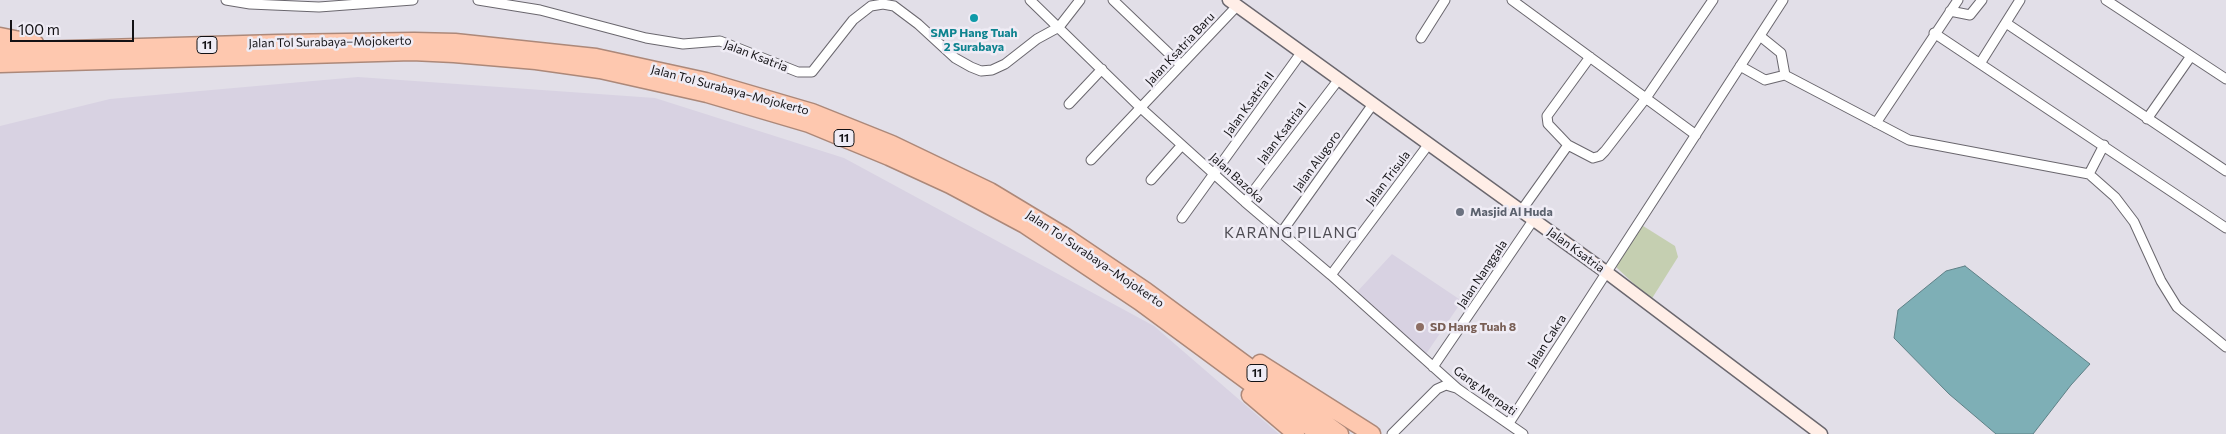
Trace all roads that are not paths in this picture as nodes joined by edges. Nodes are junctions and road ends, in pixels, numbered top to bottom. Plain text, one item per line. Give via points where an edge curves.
1 (226, 0) edge
2 (413, 0) edge
3 (478, 0) edge
4 (1030, 0) edge
5 (1080, 0) edge
6 (1112, 0) edge
7 (1444, 0) edge
8 (1512, 0) edge
9 (1713, 0) edge
10 (1783, 0) edge
11 (1958, 0) edge
12 (1982, 0) edge
13 (2020, 0) edge
14 (2106, 0) edge
15 (1233, 3) edge
16 (1950, 11) junction
17 (2006, 23) junction
18 (1059, 27) junction
19 (1934, 33) junction
20 (0, 36) edge
21 (1760, 36) junction
22 (1421, 38) dead end
23 (413, 46) junction
24 (454, 48) junction
25 (0, 50) edge
26 (70, 50) junction
27 (1302, 53) junction
28 (2191, 56) junction
29 (1590, 58) junction
30 (1980, 62) junction
31 (0, 64) edge
32 (1181, 65) junction
33 (1740, 66) junction
34 (1102, 69) junction
35 (1785, 75) junction
36 (1338, 79) junction
37 (2226, 79) edge
38 (1646, 98) junction
39 (1069, 104) dead end
40 (1373, 104) junction
41 (1142, 109) junction
42 (2147, 119) junction
43 (1876, 123) junction
44 (1696, 135) junction
45 (1182, 145) junction
46 (1428, 145) junction
47 (1568, 145) junction
48 (2104, 146) junction
49 (1091, 160) dead end
50 (2226, 171) edge
51 (1213, 173) junction
52 (2089, 174) junction
53 (1151, 180) dead end
54 (1245, 202) junction
55 (1521, 210) junction
56 (1182, 218) dead end
57 (1534, 219) junction
58 (2226, 228) edge
59 (1280, 233) junction
60 (1606, 272) junction
61 (1331, 275) junction
62 (1175, 312) junction
63 (1189, 338) junction
64 (2226, 347) edge
65 (1433, 367) junction
66 (1458, 389) junction
67 (1508, 423) junction
68 (1296, 434) edge
69 (1319, 434) edge
70 (1340, 434) edge
71 (1372, 434) edge
72 (1392, 434) edge
73 (1523, 434) edge
74 (1821, 434) edge

1 - 2 street via 319,7
3 - 18 street, Jalan Ksatria via 540,10 646,38 682,44 720,41 798,72 812,72 853,20 871,6 894,6 956,58 981,71 1005,64 1037,39
4 - 18 street, Jalan Bazoka
5 - 18 street, Jalan Ksatria
6 - 32 street
7 - 22 street
8 - 29 street
9 - 38 street
10 - 21 street, Jalan Cakra
11 - 16 street
12 - 16 street via 1970,15
13 - 17 street
14 - 28 street
15 - 27 street, Jalan Ksatria
15 - 32 street, Jalan Ksatria Baru
16 - 19 street
17 - 30 street
17 - 42 street
18 - 34 street, Jalan Bazoka
19 - 30 street
19 - 43 street
20 - 26 highway
21 - 33 street, Jalan Cakra
21 - 35 street via 1781,54
23 - 24 highway, Jalan Tol Surabaya–Mojokerto / 11
23 - 26 highway, Jalan Tol Surabaya–Mojokerto / 11
23 - 31 highway, Jalan Tol Surabaya–Mojokerto / 11
24 - 62 highway, Jalan Tol Surabaya–Mojokerto / 11 via 596,57 706,81 812,112 892,144 990,192 1064,235
24 - 63 highway, Jalan Tol Surabaya–Mojokerto / 11 via 600,70 707,94 809,124 950,185 1025,225
25 - 26 highway, Jalan Tol Surabaya–Mojokerto / 11
27 - 36 street, Jalan Ksatria
27 - 51 street, Jalan Ksatria II
28 - 37 street
28 - 42 street
29 - 38 street
29 - 47 street via 1547,116 1548,124
30 - 48 street
32 - 41 street, Jalan Ksatria Baru
33 - 35 street via 1765,80
33 - 44 street, Jalan Cakra
34 - 39 street
34 - 41 street, Jalan Bazoka
35 - 43 street
36 - 40 street, Jalan Ksatria
36 - 54 street, Jalan Ksatria I
38 - 44 street
38 - 47 street via 1600,156 1593,158
40 - 46 street, Jalan Ksatria
40 - 59 street, Jalan Alugoro
41 - 45 street, Jalan Bazoka
41 - 49 street, Jalan Ksatria Baru
42 - 50 street
43 - 52 street via 1923,144
44 - 60 street, Jalan Cakra
45 - 51 street, Jalan Bazoka
45 - 53 street
46 - 55 street, Jalan Ksatria
46 - 61 street, Jalan Trisula
47 - 55 street
48 - 52 street
48 - 58 street
51 - 54 street, Jalan Bazoka
51 - 56 street, Jalan Ksatria II
52 - 64 street via 2115,196 2134,222 2161,282 2177,307
54 - 59 street, Jalan Bazoka
55 - 57 street, Jalan Ksatria
57 - 60 street, Jalan Ksatria
57 - 65 street, Jalan Nanggala
59 - 61 street, Jalan Bazoka
60 - 67 street, Jalan Cakra
60 - 74 street, Jalan Ksatria
61 - 65 street, Jalan Bazoka
62 - 70 highway, Jalan Tol Surabaya–Mojokerto / 11
62 - 71 highway
63 - 68 highway
63 - 69 highway, Jalan Tol Surabaya–Mojokerto / 11
65 - 66 street, Gang Merpati
66 - 67 street, Gang Merpati
66 - 72 street via 1446,384 1436,389
67 - 73 street, Gang Merpati

